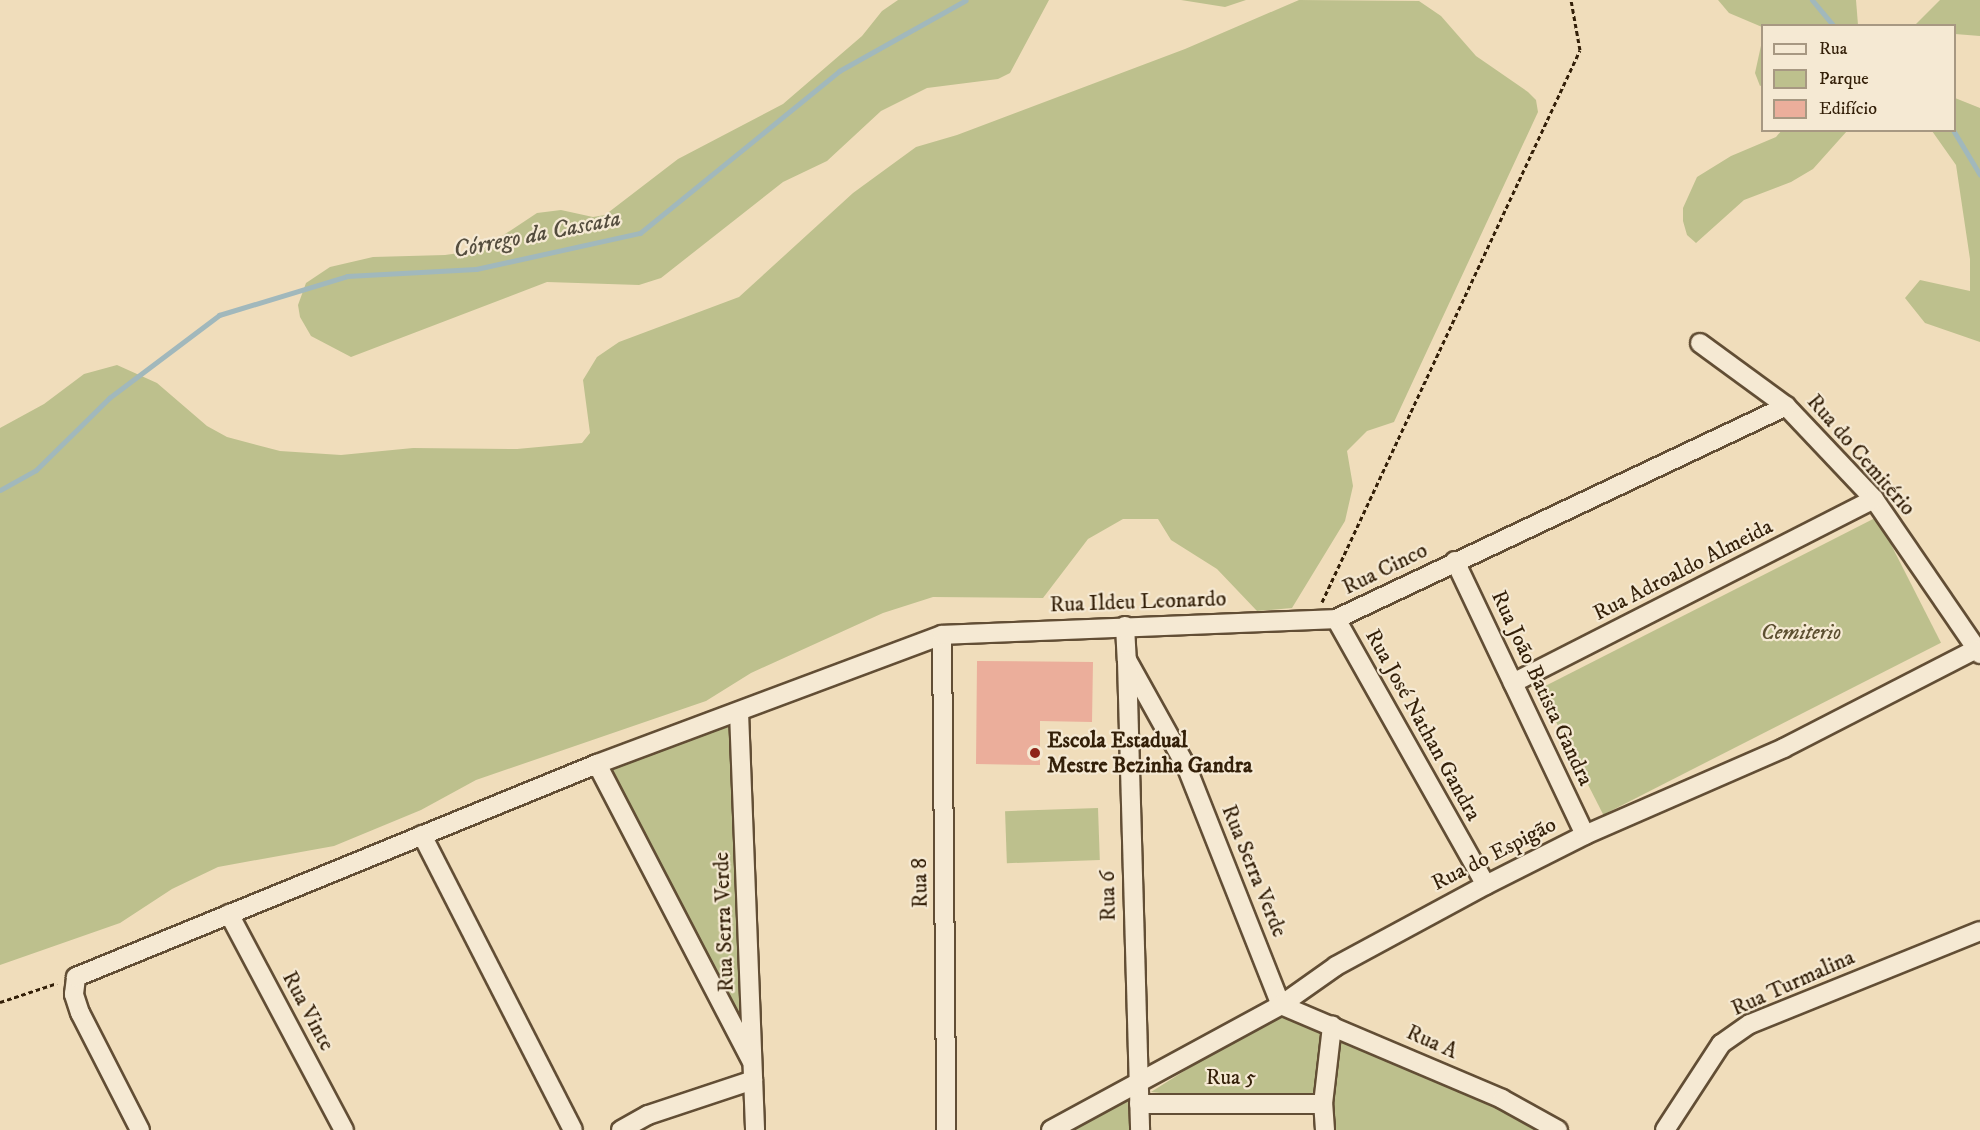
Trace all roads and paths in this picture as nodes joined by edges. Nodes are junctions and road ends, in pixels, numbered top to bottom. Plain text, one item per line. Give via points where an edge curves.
1 (1571, 0) edge
2 (1700, 343) dead end
3 (1786, 406) junction
4 (1874, 499) junction
5 (1455, 561) junction
6 (1314, 620) junction
7 (1336, 620) junction
8 (1125, 626) junction
9 (942, 635) junction
10 (1978, 652) edge
11 (1127, 660) junction
12 (1513, 683) junction
13 (739, 712) junction
14 (597, 764) junction
15 (422, 835) junction
16 (1585, 835) junction
17 (1486, 885) junction
18 (229, 914) junction
19 (1980, 931) edge
20 (76, 977) junction
21 (0, 1002) edge
22 (1281, 1005) junction
23 (1332, 1026) junction
24 (752, 1071) junction
25 (1138, 1095) junction
26 (1323, 1104) junction
27 (652, 1123) edge
28 (140, 1130) edge
29 (344, 1130) edge
30 (573, 1130) edge
31 (621, 1130) edge
32 (755, 1130) edge
33 (946, 1130) edge
34 (1051, 1130) edge
35 (1140, 1130) edge
36 (1325, 1130) edge
37 (1558, 1130) edge
38 (1665, 1130) edge

1 - 6 path via 1580,50
2 - 3 street, Rua do Cemitério
3 - 4 street, Rua do Cemitério
3 - 5 street, Rua Cinco
4 - 10 street, Rua do Cemitério via 1928,573
4 - 12 street, Rua Adroaldo Almeida
5 - 7 street, Rua Cinco
5 - 12 street, Rua João Batista Gandra
6 - 7 street, Rua Ildeu Leonardo
6 - 8 street, Rua Ildeu Leonardo
7 - 17 street, Rua José Nathan Gandra
8 - 9 street, Rua Ildeu Leonardo
8 - 11 street, Rua Serra Verde
9 - 13 street, Rua Ildeu Leonardo
9 - 33 street, Rua 8
10 - 16 street, Rua do Espigão via 1784,748
11 - 22 street, Rua Serra Verde via 1187,768
11 - 25 street, Rua 6
12 - 16 street, Rua João Batista Gandra
13 - 14 street, Rua Ildeu Leonardo
13 - 24 street, Rua Serra Verde
14 - 15 street, Rua Ildeu Leonardo
14 - 24 street
15 - 18 street, Rua Ildeu Leonardo
15 - 30 street
16 - 17 street, Rua do Espigão
17 - 22 street, Rua do Espigão via 1335,966
18 - 20 street, Rua Ildeu Leonardo
18 - 29 street, Rua Vinte
19 - 38 street, Rua Turmalina via 1750,1024 1721,1044
20 - 21 path
20 - 28 street via 74,994 80,1013
22 - 23 street, Rua A
22 - 25 street, Rua do Espigão
23 - 26 street
23 - 37 street, Rua A via 1502,1099
24 - 27 street
24 - 32 street, Rua Serra Verde
25 - 26 street, Rua 5
25 - 34 street, Rua do Espigão
25 - 35 street, Rua 6
26 - 36 street
27 - 31 street

